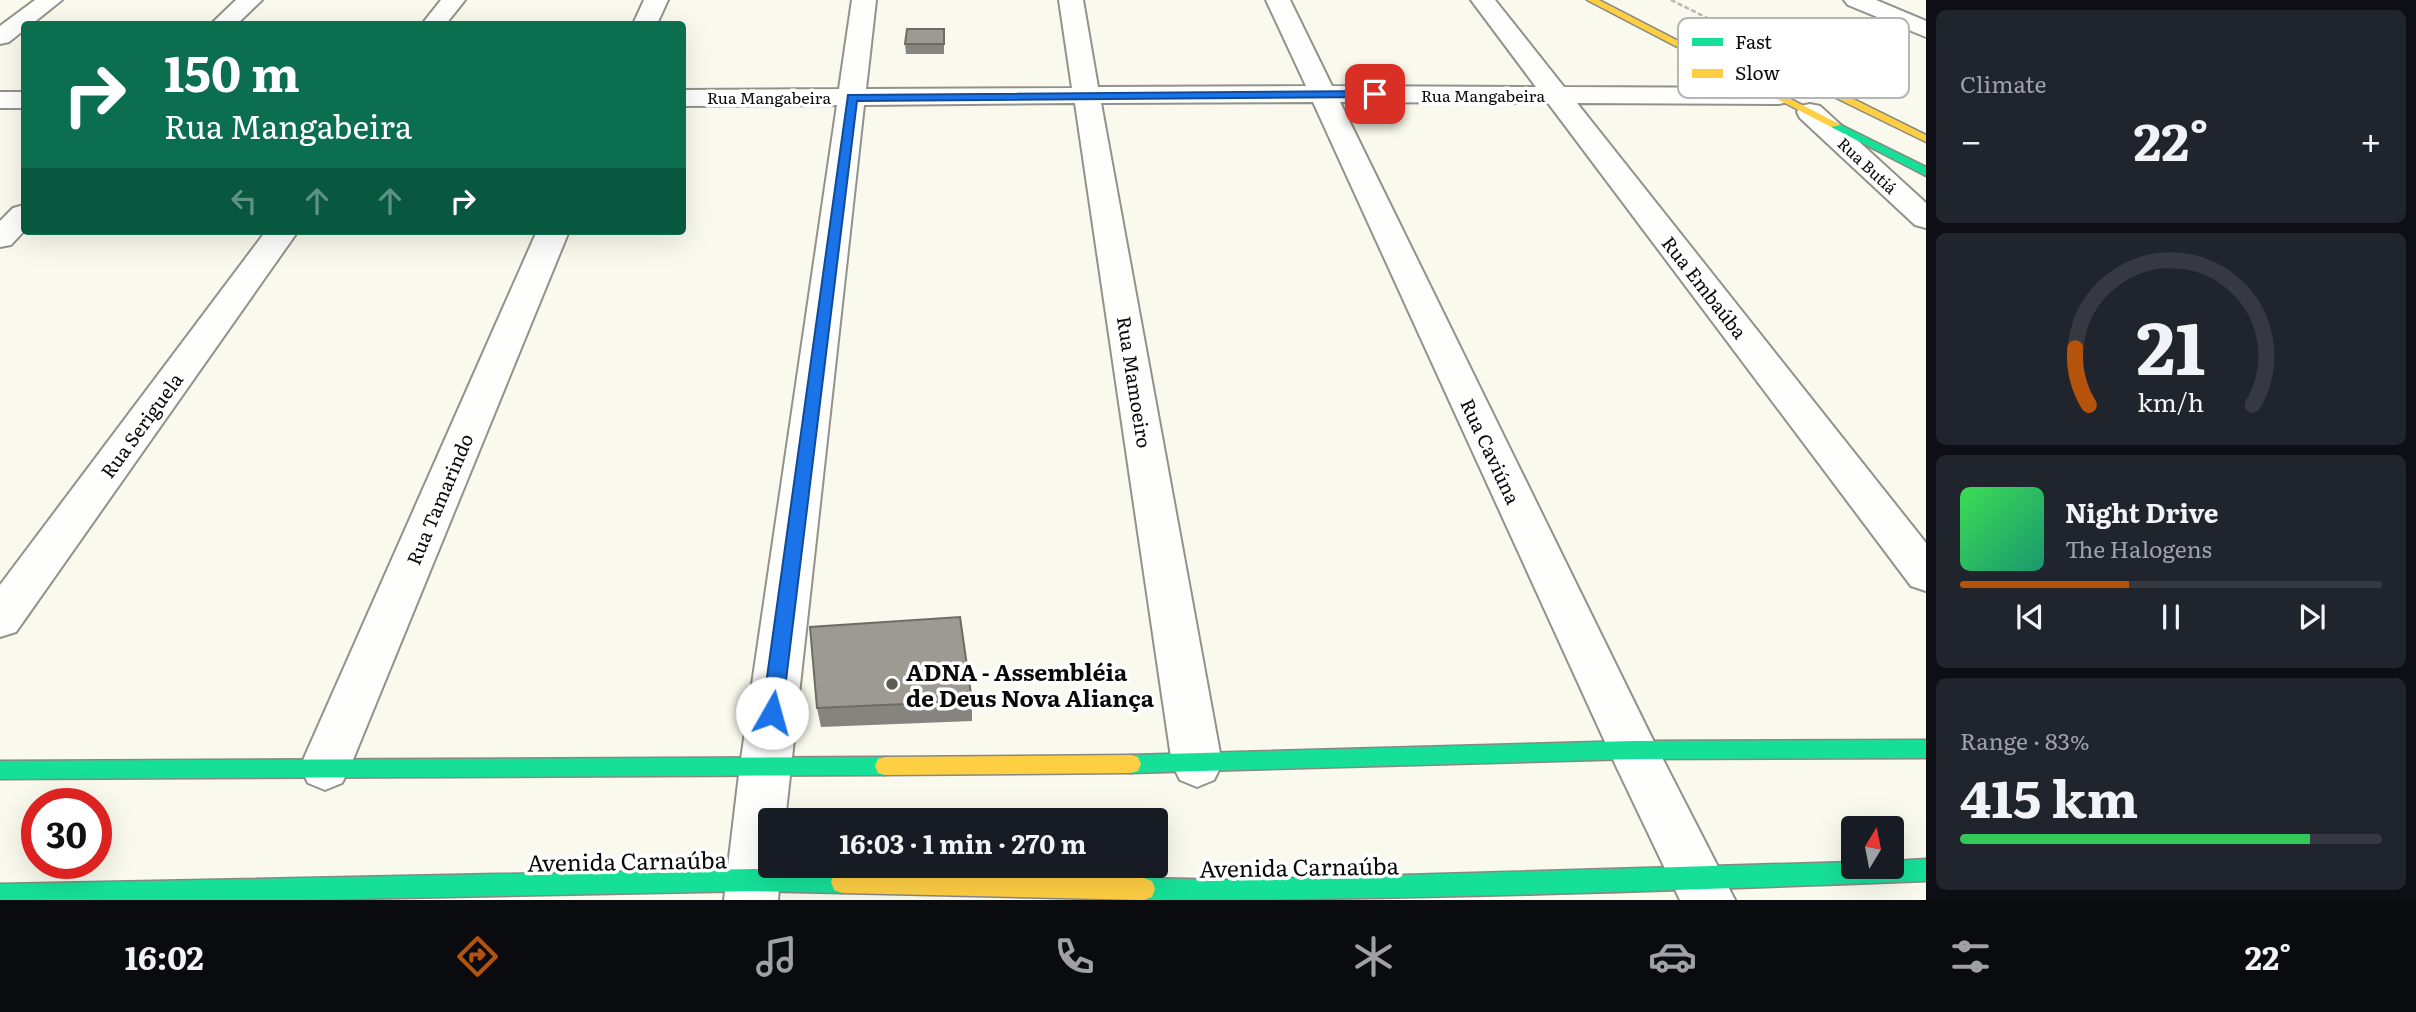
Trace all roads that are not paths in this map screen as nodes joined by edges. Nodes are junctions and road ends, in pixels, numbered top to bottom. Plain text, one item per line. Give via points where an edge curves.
1 (50, 0) edge
2 (250, 0) edge
3 (453, 0) edge
4 (656, 0) edge
5 (864, 0) edge
6 (1072, 0) edge
7 (1278, 0) edge
8 (1483, 0) edge
9 (1592, 0) edge
10 (1856, 0) edge
11 (1898, 18) edge
12 (21, 21) edge
13 (22, 21) edge
14 (226, 21) edge
15 (436, 21) edge
16 (646, 21) edge
17 (1909, 23) edge
18 (1926, 30) edge
19 (0, 37) edge
20 (1678, 44) edge
21 (1322, 94) junction
22 (1088, 95) junction
23 (1558, 95) junction
24 (1678, 96) edge
25 (686, 97) edge
26 (852, 97) junction
27 (1783, 98) edge
28 (1843, 98) edge
29 (0, 100) edge
30 (21, 100) edge
31 (1810, 111) junction
32 (1926, 139) edge
33 (1926, 172) edge
34 (21, 217) edge
35 (1926, 219) edge
36 (279, 235) edge
37 (551, 235) edge
38 (0, 238) edge
39 (1926, 574) edge
40 (0, 619) edge
41 (1926, 749) edge
42 (1633, 750) junction
43 (1197, 764) junction
44 (765, 766) junction
45 (325, 767) junction
46 (0, 770) edge
47 (1926, 870) edge
48 (753, 890) edge
49 (1703, 890) edge
50 (0, 895) edge
51 (274, 896) edge
52 (1232, 896) edge

1 - 13 street
2 - 14 street
3 - 15 street
4 - 16 street
5 - 26 street
6 - 22 street, Rua Mamoeiro
7 - 21 street, Rua Caviúna
8 - 23 street, Rua Embaúba
9 - 20 street
10 - 11 street
12 - 19 street
17 - 18 street
21 - 22 street, Rua Mangabeira
21 - 23 street, Rua Mangabeira
21 - 42 street, Rua Caviúna
22 - 26 street, Rua Mangabeira
22 - 43 street, Rua Mamoeiro
23 - 24 street, Rua Mangabeira
23 - 39 street, Rua Embaúba
25 - 26 street, Rua Mangabeira
26 - 44 street
27 - 31 street
28 - 32 street
29 - 30 street
31 - 33 street
31 - 35 street, Rua Butiá
34 - 38 street
36 - 40 street, Rua Seriguela
37 - 45 street, Rua Tamarindo
41 - 42 street
42 - 43 street
42 - 49 street, Rua Caviúna
43 - 44 street
44 - 45 street
44 - 48 street
45 - 46 street
47 - 49 street, Avenida Carnaúba
48 - 51 street, Avenida Carnaúba
48 - 52 street, Avenida Carnaúba
49 - 52 street, Avenida Carnaúba
50 - 51 street, Avenida Carnaúba

